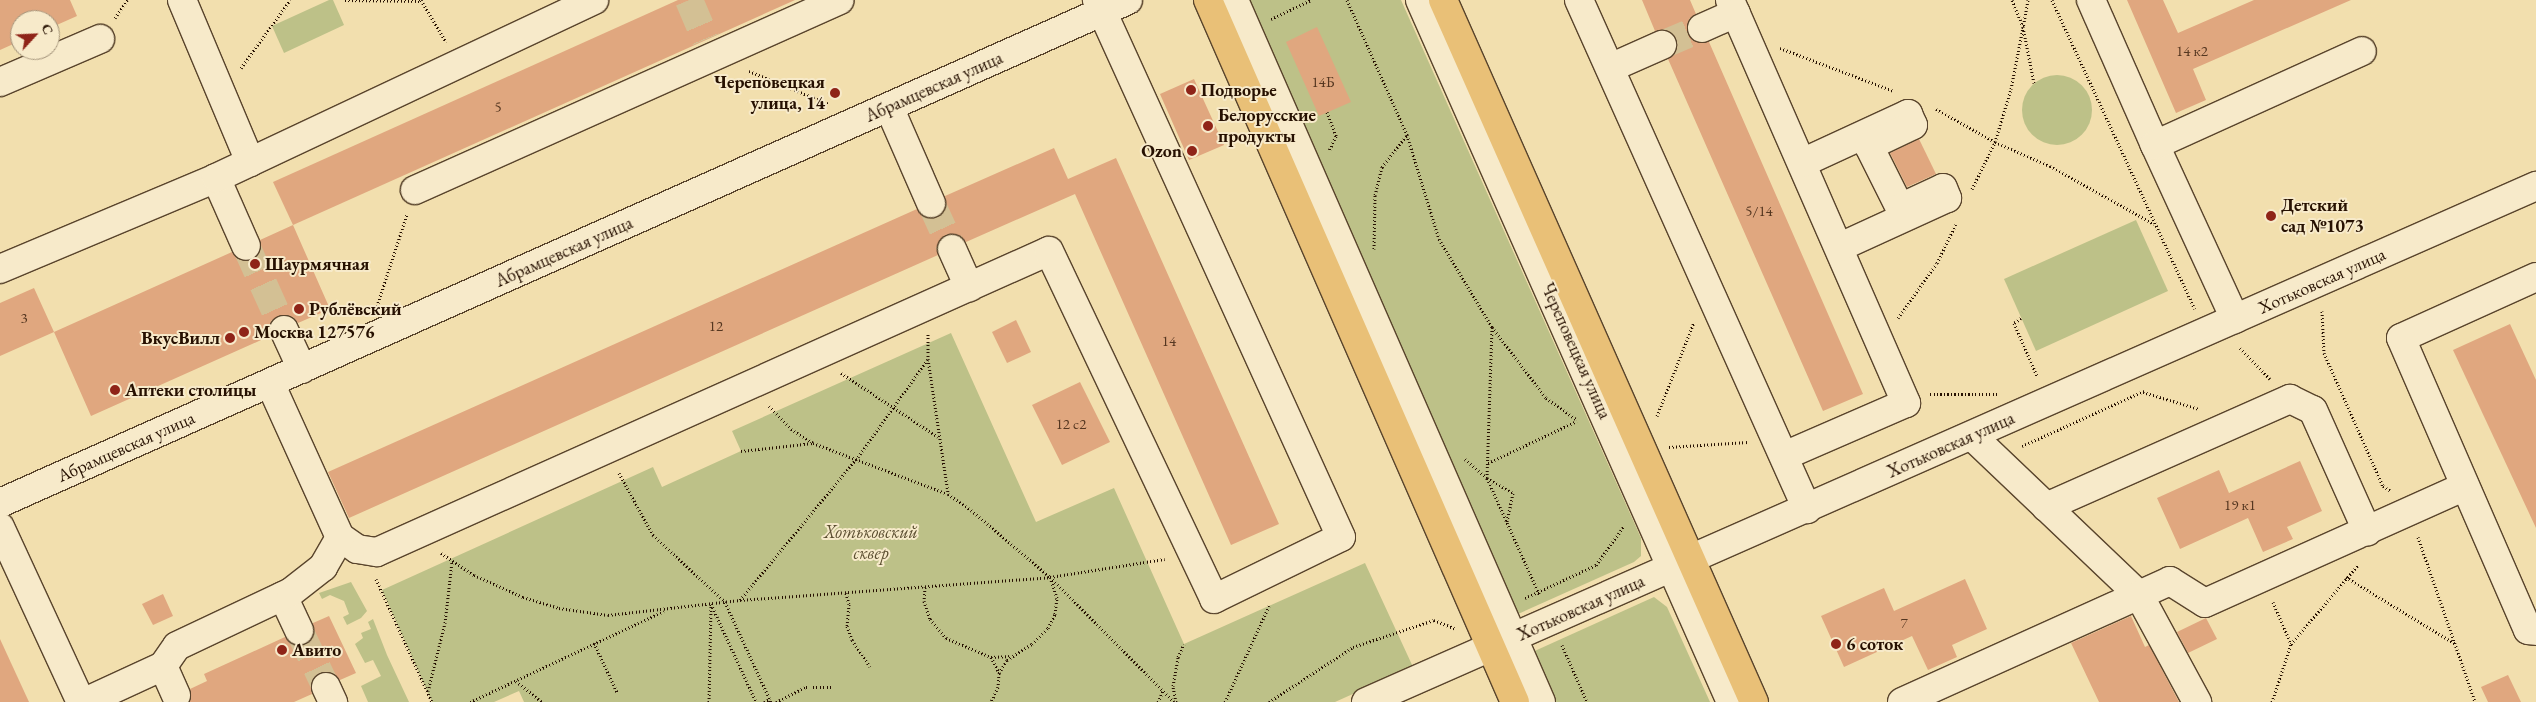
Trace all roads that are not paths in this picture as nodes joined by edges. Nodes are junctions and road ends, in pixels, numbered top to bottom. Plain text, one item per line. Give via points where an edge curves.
1 (182, 0) edge
2 (594, 0) edge
3 (839, 0) edge
4 (1128, 0) edge
5 (1208, 0) edge
6 (1234, 0) edge
7 (1420, 0) edge
8 (1443, 0) edge
9 (1579, 0) edge
10 (2091, 0) edge
11 (1099, 6) edge
12 (1733, 6) edge
13 (1702, 28) tunnel mouth
14 (100, 39) dead end
15 (1662, 45) tunnel mouth
16 (2362, 51) dead end
17 (1610, 68) junction
18 (0, 82) edge
19 (889, 107) junction
20 (2156, 145) junction
21 (250, 162) junction
22 (1802, 163) junction
23 (216, 178) junction
24 (2536, 186) edge
25 (415, 190) road end
26 (931, 202) tunnel mouth
27 (246, 246) tunnel mouth
28 (1840, 247) junction
29 (952, 249) tunnel mouth
30 (0, 270) edge
31 (2536, 276) edge
32 (969, 287) junction
33 (2235, 319) junction
34 (284, 330) tunnel mouth
35 (302, 369) junction
36 (270, 383) junction
37 (1972, 436) junction
38 (1780, 448) junction
39 (2465, 486) junction
40 (0, 503) edge
41 (2046, 507) junction
42 (1807, 509) junction
43 (0, 527) edge
44 (2367, 531) junction
45 (340, 537) junction
46 (1682, 563) junction
47 (2138, 595) junction
48 (283, 596) junction
49 (299, 630) tunnel mouth
50 (2536, 632) edge
51 (1502, 643) junction
52 (163, 666) junction
53 (176, 695) dead end
54 (83, 702) edge
55 (1366, 702) edge
56 (1515, 702) edge
57 (1541, 702) edge
58 (1731, 702) edge
59 (1754, 702) edge
60 (1902, 702) edge
61 (2197, 702) edge

1 - 21 street
2 - 21 street
3 - 25 street via 710,48
4 - 11 street, Абрамцевская улица
5 - 51 main road
6 - 51 street
7 - 46 street, Череповецкая улица
8 - 46 main road, Череповецкая улица
9 - 17 street
10 - 20 street
11 - 19 street, Абрамцевская улица
11 - 32 street via 1341,536 1214,599 1049,251
12 - 13 street
12 - 22 street
14 - 18 street
15 - 17 street
16 - 20 street
17 - 38 street
19 - 26 street
19 - 35 street, Абрамцевская улица
20 - 33 street
21 - 23 street
22 - 28 street
22 - 28 street via 1908,114 1913,125 1869,146 1900,208 1943,188 1947,198
23 - 27 street
23 - 30 street
24 - 33 street, Хотьковская улица
28 - 38 street via 1906,403
29 - 32 street
31 - 39 street via 2401,338
32 - 45 street via 377,552 357,548
33 - 37 street, Хотьковская улица
34 - 35 street
35 - 36 street, Абрамцевская улица
36 - 40 street, Абрамцевская улица
36 - 45 street
37 - 41 street
37 - 42 street, Хотьковская улица
38 - 42 street
39 - 44 street
39 - 50 street via 2528,630
41 - 44 street via 2290,399 2313,410
41 - 47 street
42 - 46 street, Хотьковская улица
43 - 54 street
44 - 47 street via 2205,604 2170,581
45 - 48 street via 322,567
46 - 51 street, Хотьковская улица
46 - 58 street, Череповецкая улица
46 - 59 main road, Череповецкая улица
47 - 60 street
47 - 61 street
48 - 49 street
48 - 52 street via 177,646
51 - 55 street, Хотьковская улица
51 - 56 main road
51 - 57 street
52 - 53 street
52 - 54 street

